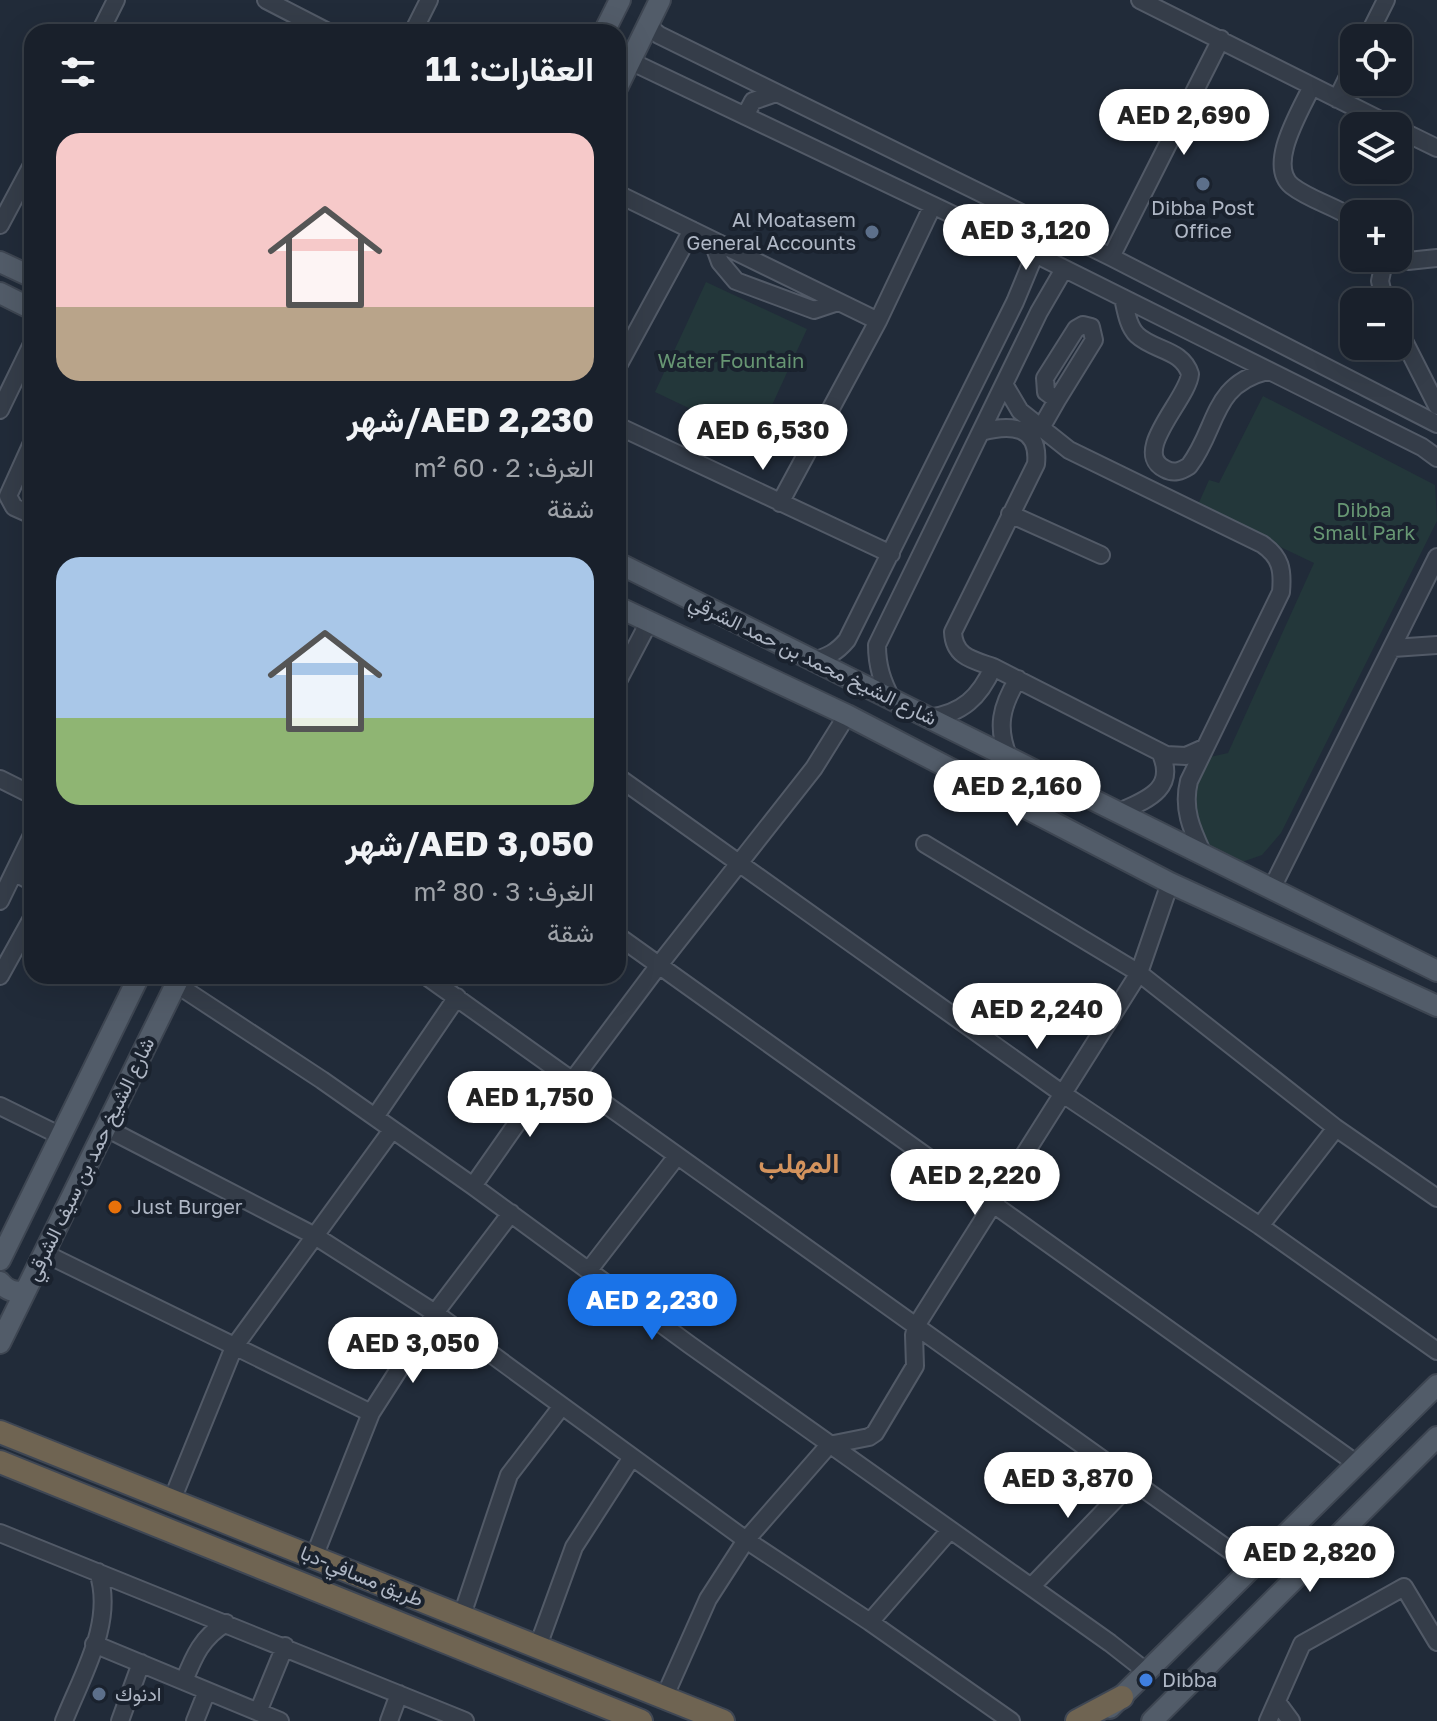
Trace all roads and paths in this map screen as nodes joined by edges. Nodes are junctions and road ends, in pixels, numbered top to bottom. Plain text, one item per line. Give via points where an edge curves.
1 (116, 0) edge
2 (266, 0) edge
3 (306, 0) edge
4 (429, 0) edge
5 (620, 0) edge
6 (660, 0) edge
7 (1140, 0) edge
8 (1386, 0) edge
9 (297, 16) junction
10 (104, 24) edge
11 (312, 24) edge
12 (417, 24) edge
13 (608, 24) edge
14 (1374, 24) edge
15 (648, 26) junction
16 (1221, 39) junction
17 (630, 61) junction
18 (626, 69) edge
19 (1312, 86) junction
20 (776, 93) junction
21 (1340, 93) edge
22 (1337, 99) junction
23 (1363, 112) edge
24 (745, 116) junction
25 (1412, 136) edge
26 (1437, 148) edge
27 (24, 180) edge
28 (626, 198) edge
29 (932, 207) junction
30 (1340, 212) edge
31 (0, 225) edge
32 (692, 230) junction
33 (712, 240) junction
34 (1035, 254) junction
35 (1111, 257) junction
36 (1437, 258) edge
37 (1412, 261) edge
38 (0, 262) edge
39 (1064, 269) junction
40 (24, 273) edge
41 (0, 293) edge
42 (1123, 298) junction
43 (838, 302) junction
44 (1015, 302) junction
45 (24, 305) edge
46 (1039, 312) junction
47 (878, 321) junction
48 (626, 351) edge
49 (1412, 357) edge
50 (24, 360) edge
51 (1267, 371) junction
52 (1004, 384) junction
53 (1057, 400) dead end
54 (1437, 406) edge
55 (0, 410) edge
56 (1437, 424) edge
57 (1041, 428) junction
58 (626, 430) edge
59 (981, 432) junction
60 (1069, 450) junction
61 (1437, 458) edge
62 (24, 461) edge
63 (1036, 464) junction
64 (780, 503) junction
65 (24, 511) edge
66 (1010, 514) junction
67 (891, 554) junction
68 (1101, 555) dead end
69 (1437, 557) edge
70 (626, 567) edge
71 (626, 611) edge
72 (857, 620) junction
73 (649, 622) junction
74 (882, 633) junction
75 (1437, 645) edge
76 (1393, 648) junction
77 (812, 661) junction
78 (626, 666) edge
79 (993, 667) junction
80 (1018, 679) junction
81 (892, 700) junction
82 (847, 715) junction
83 (928, 718) junction
84 (1204, 748) junction
85 (1160, 752) junction
86 (1009, 758) junction
87 (0, 779) edge
88 (626, 783) edge
89 (24, 791) edge
90 (1119, 812) junction
91 (925, 844) dead end
92 (24, 851) edge
93 (1203, 854) junction
94 (740, 864) junction
95 (14, 872) junction
96 (24, 878) edge
97 (1170, 883) junction
98 (1271, 890) junction
99 (0, 901) edge
100 (24, 932) edge
101 (626, 942) edge
102 (659, 965) junction
103 (1437, 971) edge
104 (1139, 973) junction
105 (0, 976) edge
106 (135, 984) edge
107 (176, 984) edge
108 (184, 984) edge
109 (438, 984) edge
110 (457, 997) junction
111 (1437, 1006) edge
112 (555, 1069) junction
113 (572, 1081) junction
114 (1063, 1094) junction
115 (0, 1106) edge
116 (375, 1117) junction
117 (106, 1128) junction
118 (1336, 1128) junction
119 (392, 1130) junction
120 (61, 1136) junction
121 (677, 1156) junction
122 (473, 1186) junction
123 (1437, 1198) edge
124 (993, 1205) junction
125 (511, 1213) junction
126 (1260, 1226) junction
127 (315, 1236) junction
128 (44, 1253) junction
129 (0, 1260) edge
130 (589, 1270) junction
131 (0, 1282) edge
132 (25, 1292) junction
133 (435, 1313) junction
134 (916, 1326) junction
135 (0, 1343) edge
136 (234, 1347) junction
137 (1437, 1351) edge
138 (1437, 1385) edge
139 (562, 1406) junction
140 (371, 1413) junction
141 (1, 1432) edge
142 (1437, 1437) edge
143 (829, 1445) junction
144 (632, 1457) junction
145 (0, 1462) edge
146 (1357, 1464) junction
147 (1133, 1481) junction
148 (172, 1500) junction
149 (950, 1530) junction
150 (0, 1533) edge
151 (746, 1540) junction
152 (314, 1557) junction
153 (1253, 1567) junction
154 (98, 1572) junction
155 (1031, 1587) junction
156 (462, 1615) junction
157 (870, 1622) junction
158 (226, 1623) junction
159 (1437, 1642) edge
160 (94, 1644) junction
161 (285, 1646) junction
162 (538, 1646) junction
163 (141, 1663) junction
164 (1147, 1672) junction
165 (184, 1681) junction
166 (207, 1691) junction
167 (399, 1694) junction
168 (1122, 1697) junction
169 (664, 1698) junction
170 (1277, 1702) junction
171 (258, 1712) junction
172 (446, 1717) edge
173 (64, 1721) edge
174 (120, 1721) edge
175 (195, 1721) edge
176 (280, 1721) edge
177 (389, 1721) edge
178 (465, 1721) edge
179 (641, 1721) edge
180 (723, 1721) edge
181 (1011, 1721) edge
182 (1077, 1721) edge
183 (1097, 1721) edge
184 (1152, 1721) edge
185 (1268, 1721) edge
186 (1291, 1721) edge

1 - 10 street
2 - 9 street
3 - 9 street
4 - 12 street
5 - 13 main road
6 - 15 main road
7 - 16 street
8 - 14 street
9 - 11 street
15 - 17 main road
15 - 20 street
16 - 19 street
16 - 35 street
17 - 18 main road
17 - 24 street
19 - 22 street
19 - 30 street via 1283,149 1282,169 1290,185
20 - 24 street via 753,101
20 - 35 street
21 - 22 street
22 - 23 street
24 - 29 street
25 - 26 street
27 - 31 street
28 - 32 street
29 - 34 street
29 - 47 street
32 - 33 street
32 - 48 street
33 - 43 street
33 - 43 street via 720,262 736,281 814,310
34 - 39 street
34 - 44 street
35 - 56 street
36 - 37 street
38 - 40 main road
39 - 42 street
39 - 46 street
41 - 45 main road
42 - 51 street
42 - 51 street via 1135,333 1182,360 1190,374 1153,446 1164,469 1189,466 1228,392
43 - 47 street
44 - 46 street
44 - 67 street
46 - 52 street
47 - 64 street
49 - 54 street
50 - 55 street
51 - 61 street
52 - 57 street via 1020,411
52 - 59 street
53 - 57 street
57 - 60 street
58 - 64 street
59 - 63 street via 1008,426 1025,432 1035,447
59 - 74 street
60 - 63 street
60 - 84 street via 1262,544 1279,561 1281,592
62 - 65 street via 8,496
63 - 66 street
64 - 67 street
66 - 68 street
66 - 79 street via 953,632 963,656
67 - 72 street
69 - 76 street
70 - 77 main road, شارع الشيخ محمد بن حمد الشرقي
71 - 73 main road, شارع الشيخ محمد بن حمد الشرقي
72 - 74 street
72 - 77 street via 838,651
73 - 78 street
73 - 82 main road, شارع الشيخ محمد بن حمد الشرقي
74 - 81 street via 877,664
75 - 76 street
76 - 98 street
77 - 81 main road, شارع الشيخ محمد بن حمد الشرقي
79 - 80 street
79 - 83 street via 967,705
80 - 85 street
80 - 86 street via 1001,720
81 - 83 main road, شارع الشيخ محمد بن حمد الشرقي
82 - 94 street via 814,768
82 - 97 main road, شارع الشيخ محمد بن حمد الشرقي
83 - 86 main road, شارع الشيخ محمد بن حمد الشرقي
84 - 85 street via 1186,756
84 - 93 street via 1186,799 1187,816
85 - 90 street via 1165,774 1160,788
86 - 90 main road, شارع الشيخ محمد بن حمد الشرقي
87 - 89 street
88 - 94 street
90 - 93 main road, شارع الشيخ محمد بن حمد الشرقي
91 - 104 street
92 - 95 street
93 - 98 main road, شارع الشيخ محمد بن حمد الشرقي
94 - 102 street
94 - 114 street
95 - 96 street
95 - 99 street
97 - 104 street
97 - 111 main road, شارع الشيخ محمد بن حمد الشرقي
98 - 103 main road, شارع الشيخ محمد بن حمد الشرقي
100 - 105 street
101 - 102 street
102 - 113 street
102 - 124 street
104 - 114 street
104 - 118 street
106 - 120 main road, شارع الشيخ حمد بن سيف الشرقي
107 - 117 main road, شارع الشيخ حمد بن سيف الشرقي
108 - 116 street
109 - 110 street
110 - 112 street
110 - 116 street
112 - 113 street
112 - 122 street
113 - 121 street
114 - 124 street
114 - 126 street
115 - 120 street
116 - 119 street
117 - 127 street
117 - 128 main road, شارع الشيخ حمد بن سيف الشرقي
118 - 123 street
118 - 126 street
119 - 122 street
119 - 127 street
120 - 129 main road, شارع الشيخ حمد بن سيف الشرقي
121 - 130 street
121 - 134 street
122 - 125 street
124 - 134 street
124 - 146 street
125 - 130 street
125 - 133 street
126 - 137 street
127 - 133 street
127 - 136 street
128 - 132 main road, شارع الشيخ حمد بن سيف الشرقي
128 - 136 street
130 - 143 street
131 - 132 main road
132 - 135 main road, شارع الشيخ حمد بن سيف الشرقي
133 - 139 street
133 - 140 street
134 - 143 street via 915,1366 875,1433
134 - 147 street
136 - 140 street
136 - 148 street
138 - 146 main road
139 - 144 street
139 - 156 street via 509,1475
140 - 152 street
141 - 148 highway, طريق مسافي-دبا
142 - 184 main road
143 - 149 street
143 - 151 street
144 - 151 street
144 - 162 street via 574,1547
145 - 179 highway, طريق مسافي-دبا
146 - 153 main road
147 - 153 street
147 - 155 street
148 - 152 highway, طريق مسافي-دبا
149 - 155 street
149 - 157 street
150 - 154 street
151 - 157 street
151 - 169 street via 708,1599
152 - 156 highway, طريق مسافي-دبا
153 - 164 main road
154 - 158 street
154 - 160 street via 105,1602
155 - 164 street
156 - 162 highway, طريق مسافي-دبا
157 - 181 street
158 - 161 street
158 - 165 street via 206,1637
159 - 170 street via 1404,1587 1302,1644
160 - 163 street
160 - 173 street
161 - 167 street
161 - 171 street
162 - 169 highway, طريق مسافي-دبا
163 - 165 street
163 - 174 street
164 - 168 main road
165 - 166 street
166 - 171 street
166 - 175 street
167 - 172 street
167 - 177 street
168 - 182 highway
168 - 183 main road
169 - 180 highway, طريق مسافي-دبا
170 - 185 street
170 - 186 street
171 - 176 street
172 - 178 street

